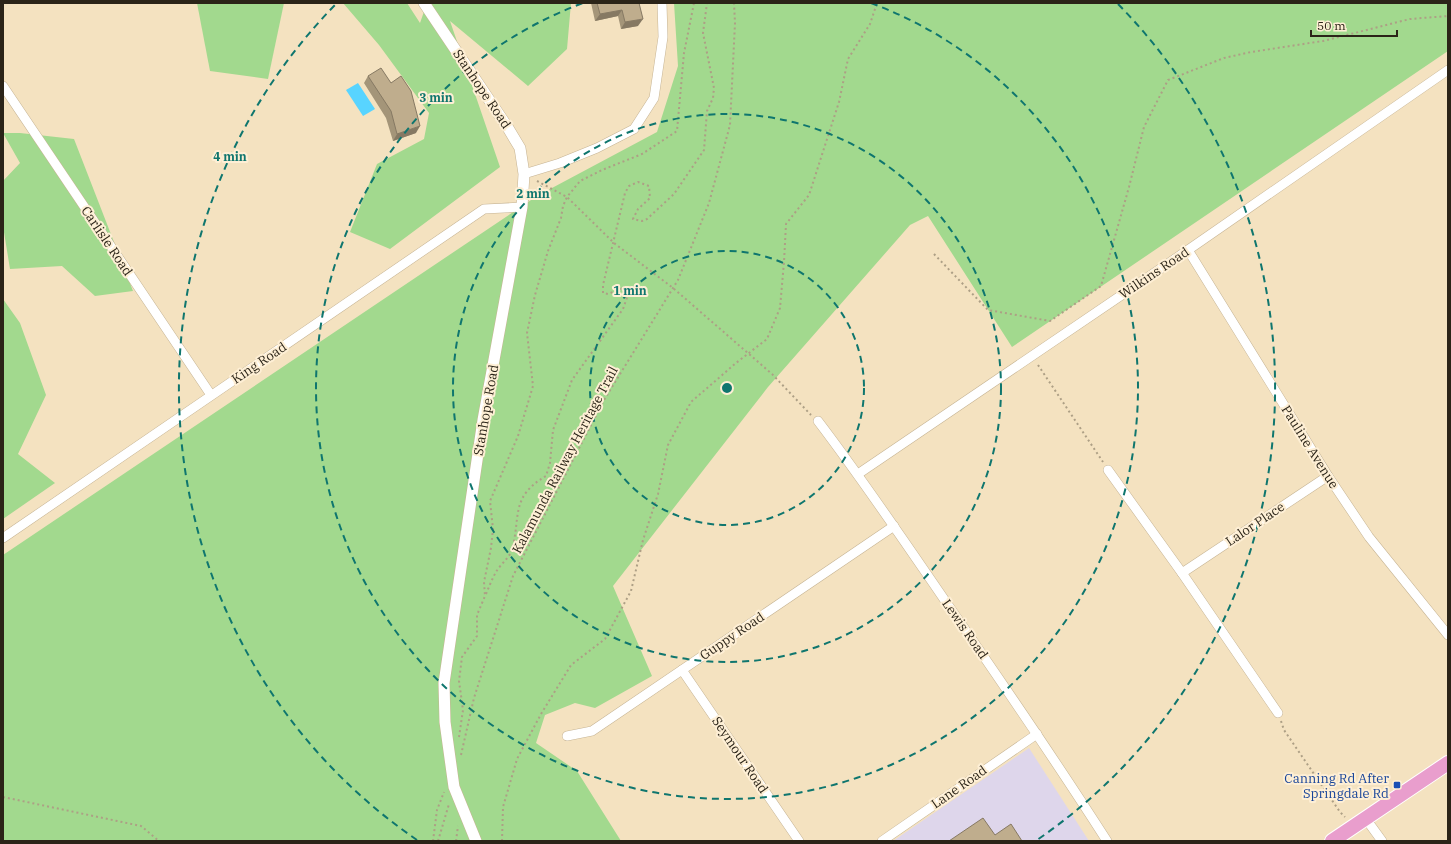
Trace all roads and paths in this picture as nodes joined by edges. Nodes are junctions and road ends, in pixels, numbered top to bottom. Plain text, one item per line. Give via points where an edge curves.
1 (424, 3) edge
2 (662, 3) edge
3 (694, 3) edge
4 (706, 3) edge
5 (734, 3) edge
6 (877, 3) edge
7 (1448, 16) edge
8 (1448, 70) edge
9 (3, 86) edge
10 (524, 174) junction
11 (567, 196) junction
12 (522, 207) junction
13 (614, 243) junction
14 (1188, 250) junction
15 (934, 254) dead end
16 (673, 288) junction
17 (748, 354) junction
18 (1032, 356) junction
19 (211, 396) junction
20 (818, 421) joint
21 (1108, 470) joint
22 (858, 474) junction
23 (1328, 476) junction
24 (894, 526) junction
25 (3, 538) edge
26 (1182, 573) junction
27 (485, 596) junction
28 (1448, 635) edge
29 (682, 670) junction
30 (1278, 713) joint
31 (1037, 734) junction
32 (567, 736) dead end
33 (459, 738) dead end
34 (460, 758) dead end
35 (1448, 763) edge
36 (449, 789) junction
37 (3, 797) edge
38 (1366, 819) junction
39 (1354, 827) junction
40 (159, 841) edge
41 (433, 841) edge
42 (438, 841) edge
43 (476, 841) edge
44 (502, 841) edge
45 (799, 841) edge
46 (882, 841) edge
47 (1107, 841) edge
48 (1332, 841) edge
49 (1382, 841) edge

1 - 10 street, Stanhope Road via 520,148
2 - 10 street via 663,37 654,98 634,129 597,148
3 - 11 path via 684,53 677,131 642,154 580,181
4 - 13 path via 703,33 714,88 707,111 704,150 674,194 647,219 633,219 638,209 650,198 649,186 638,182 630,186 625,193
5 - 16 path, Kalamunda Railway Heritage Trail via 730,125 709,203
6 - 17 path via 870,24 848,59 839,102 809,195 786,224 780,308 767,339
7 - 15 path via 1410,19 1323,41 1224,58 1168,80 1144,127 1101,286 1050,321 988,310
8 - 14 street, Wilkins Road
9 - 19 street, Carlisle Road
10 - 11 path
10 - 12 street, Stanhope Road
11 - 13 path
11 - 27 path via 537,288 527,333 533,386 518,436 490,502 493,529 484,582
12 - 19 street, King Road via 484,210
12 - 36 street, Stanhope Road via 483,420 444,683
13 - 16 path
13 - 27 path via 603,293 608,294 625,287 630,289 623,310 572,380 553,430 546,476 524,494 517,514 511,551 496,572
14 - 18 street, Wilkins Road
14 - 23 street, Pauline Avenue
16 - 17 path
16 - 34 path, Kalamunda Railway Heritage Trail via 604,400 513,576 474,698
17 - 20 path via 772,374
17 - 44 path via 691,402 668,445 658,494 643,540 631,591 605,640 571,664 517,759 503,807
18 - 21 path
18 - 22 street, Wilkins Road
19 - 25 street, King Road
20 - 22 street, Lewis Road
21 - 26 street
22 - 24 street, Lewis Road
23 - 26 street, Lalor Place
23 - 28 street, Pauline Avenue via 1369,537
24 - 29 street, Guppy Road
24 - 31 street, Lewis Road
26 - 30 street
27 - 33 path via 477,615 477,636 462,657 459,681 462,710
29 - 32 street, Guppy Road via 592,731
29 - 45 street, Seymour Road
30 - 39 path via 1284,730 1340,812
31 - 46 street, Lane Road
31 - 47 street, Lewis Road
35 - 38 main road
36 - 41 path via 437,810
36 - 42 path
36 - 43 street, Stanhope Road
37 - 40 path via 141,826
38 - 39 main road
38 - 49 street
39 - 48 main road

